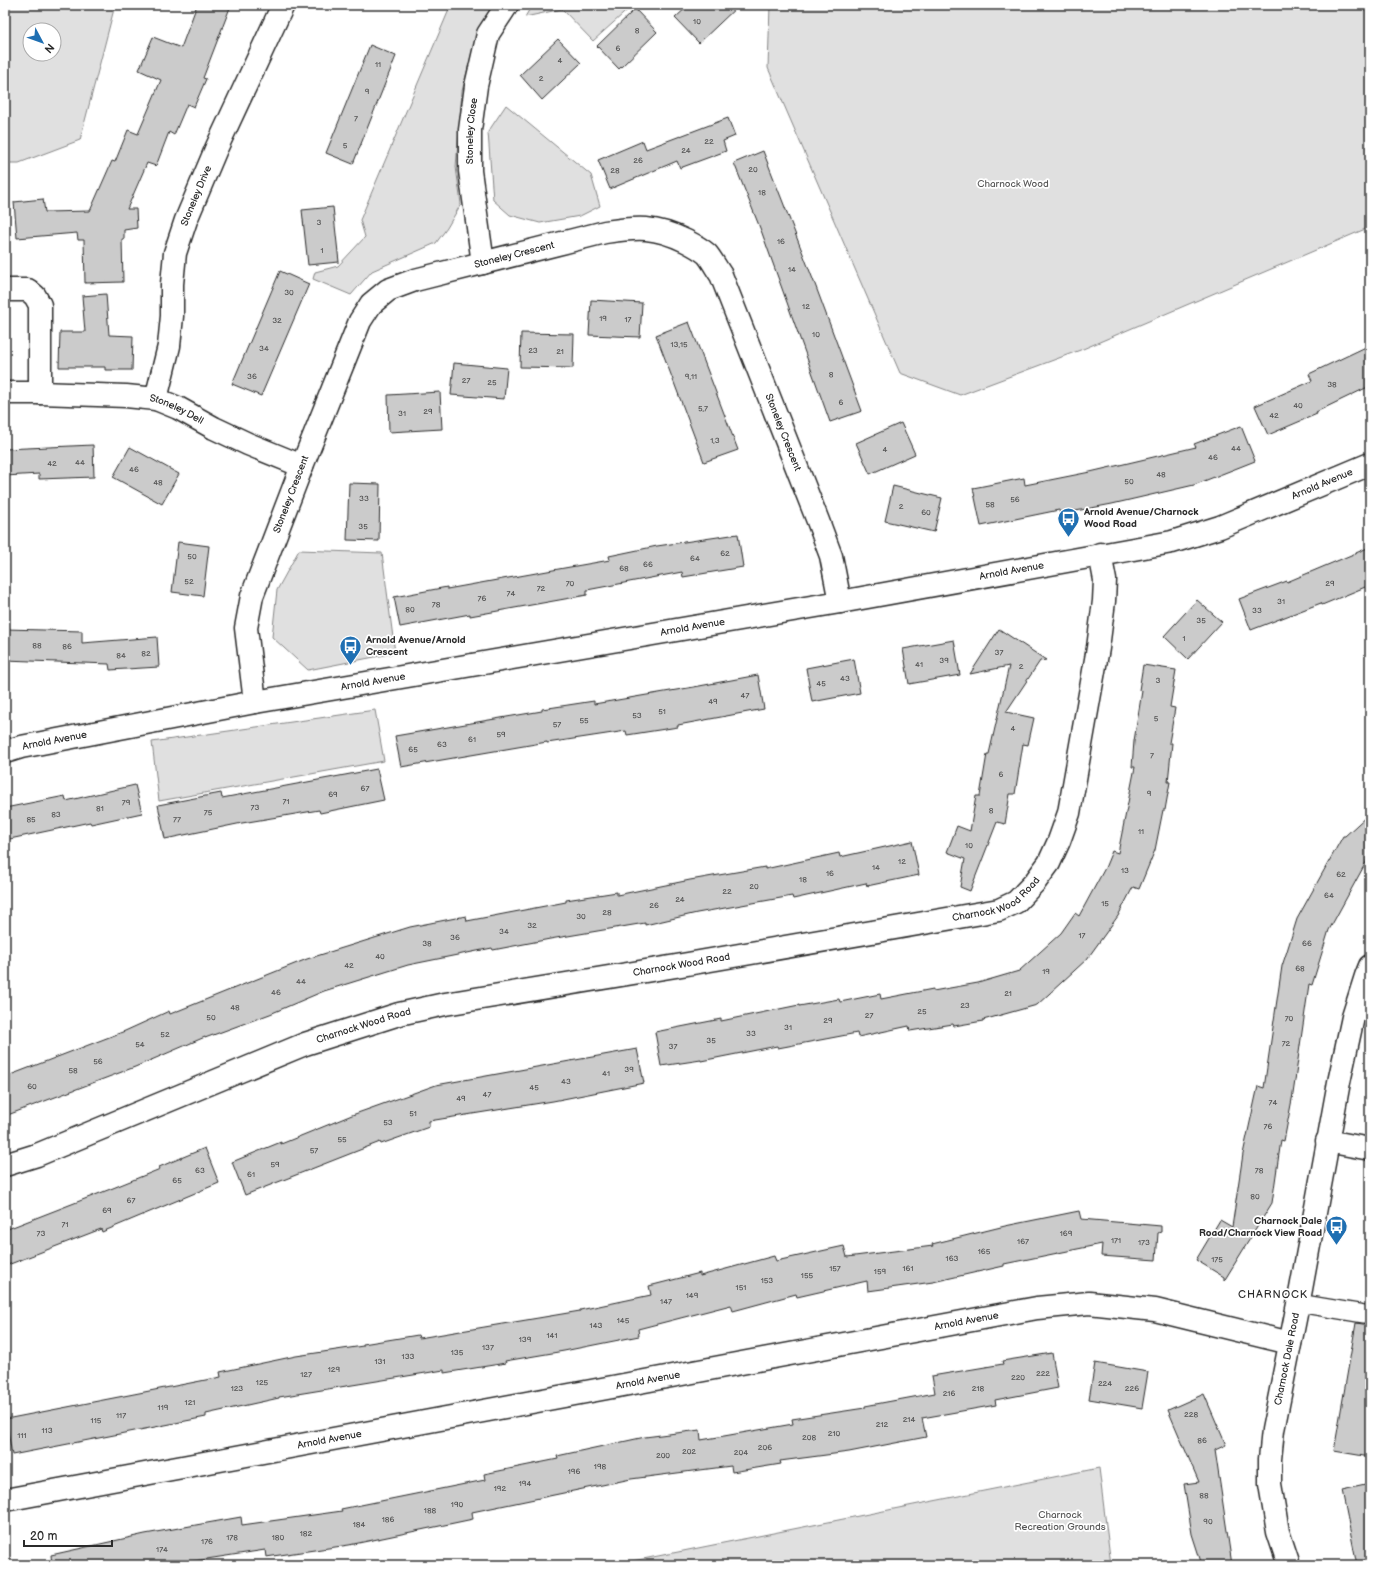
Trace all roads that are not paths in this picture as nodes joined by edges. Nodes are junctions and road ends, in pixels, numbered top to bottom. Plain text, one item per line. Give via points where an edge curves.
1 (283, 5) edge
2 (507, 5) edge
3 (483, 262) junction
4 (5, 290) edge
5 (5, 393) edge
6 (40, 393) junction
7 (156, 399) junction
8 (1370, 464) edge
9 (302, 466) junction
10 (1100, 554) junction
11 (840, 602) junction
12 (255, 702) junction
13 (5, 752) edge
14 (1370, 966) edge
15 (1327, 1141) junction
16 (1370, 1149) edge
17 (5, 1165) edge
18 (1298, 1302) junction
19 (1370, 1315) edge
20 (1290, 1343) junction
21 (5, 1500) edge
22 (1289, 1565) edge

1 - 7 street, Stoneley Drive via 216,149 175,253 169,346
2 - 3 street, Stoneley Close via 488,34 476,86 470,130 470,171
3 - 9 street, Stoneley Crescent via 388,290 371,304 360,321
3 - 11 street, Stoneley Crescent via 605,232 632,228 653,229 672,234 706,254 721,274 818,521 831,556
4 - 6 street via 28,290 40,305
5 - 6 street, Stoneley Dell
6 - 7 street, Stoneley Dell
7 - 9 street, Stoneley Dell via 248,444
8 - 10 street, Arnold Avenue via 1220,527 1172,542
9 - 12 street, Stoneley Crescent via 252,596 246,628
10 - 11 street, Arnold Avenue
10 - 17 street, Charnock Wood Road via 1105,580 1104,601 1069,813 1049,863 1016,902 999,910 399,1014 305,1044 37,1155
11 - 12 street, Arnold Avenue
12 - 13 street, Arnold Avenue
14 - 15 street, Charnock Dale Road via 1353,1017
15 - 16 street
15 - 18 street, Charnock Dale Road
18 - 19 lane
18 - 20 street, Charnock Dale Road
20 - 21 street, Arnold Avenue via 1155,1310 1089,1303 1037,1308
20 - 22 street, Charnock Dale Road via 1270,1459 1270,1484 1278,1532

